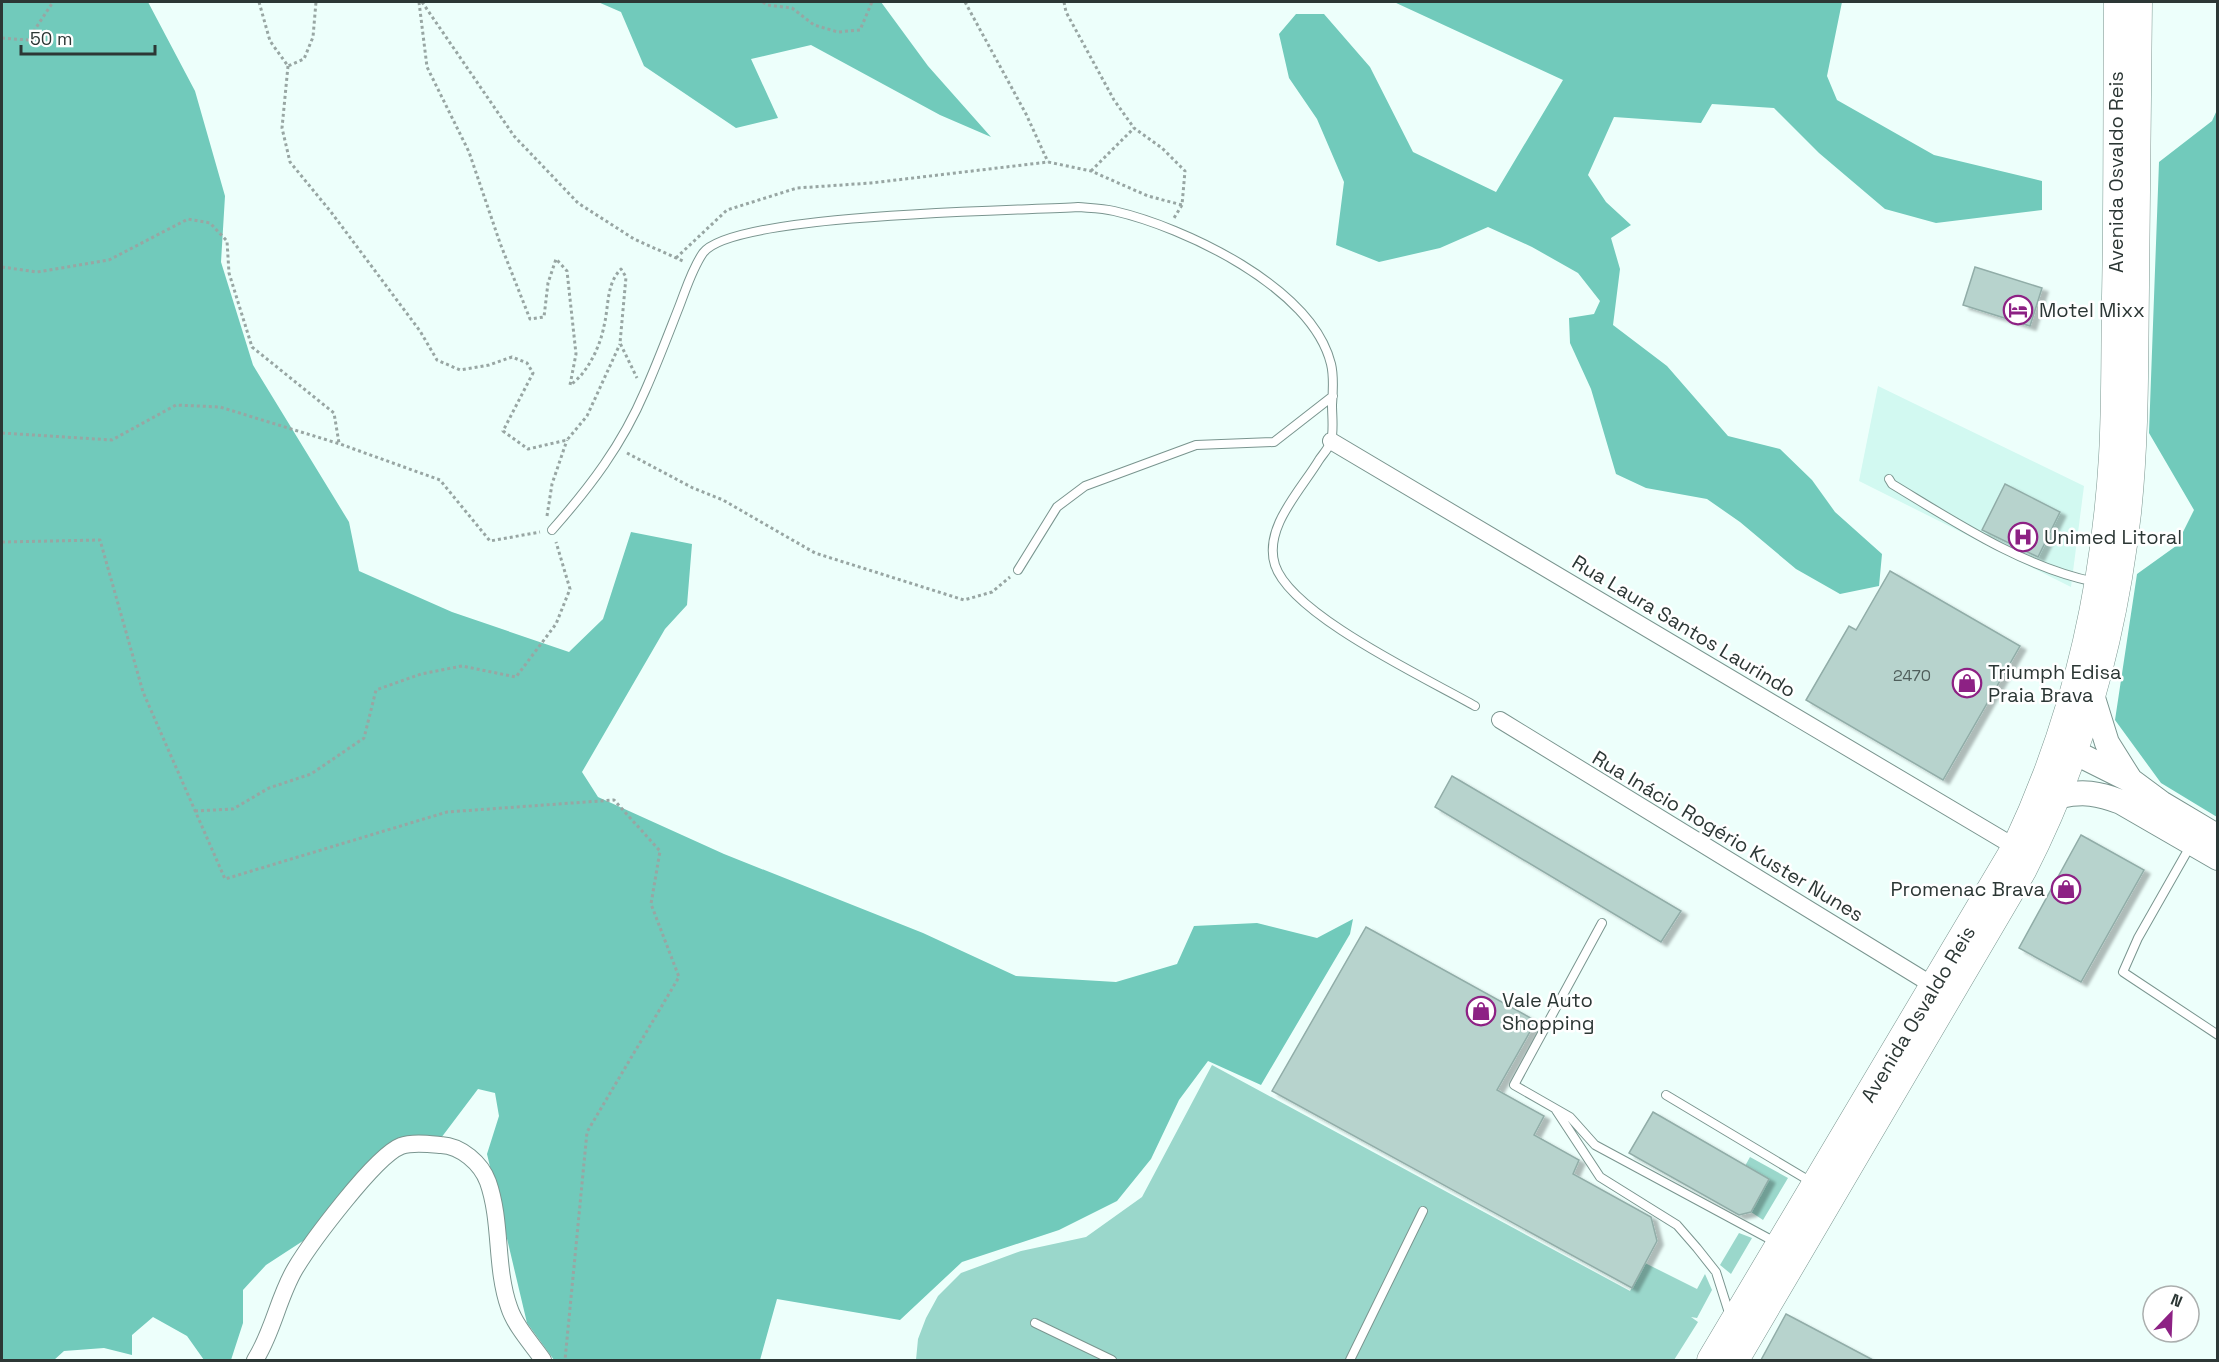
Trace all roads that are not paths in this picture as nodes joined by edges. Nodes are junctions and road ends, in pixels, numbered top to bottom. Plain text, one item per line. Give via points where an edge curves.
1 (2116, 2) edge
2 (2139, 2) edge
3 (1333, 396) junction
4 (1331, 441) junction
5 (1888, 479) dead end
6 (552, 530) road end
7 (1018, 570) road end
8 (2098, 583) junction
9 (2093, 698) junction
10 (1475, 706) dead end
11 (1500, 720) dead end
12 (2064, 755) junction
13 (2130, 780) junction
14 (2060, 796) junction
15 (2217, 837) edge
16 (2192, 843) junction
17 (2015, 846) junction
18 (2217, 858) edge
19 (1602, 923) dead end
20 (1934, 986) junction
21 (2217, 1035) edge
22 (1666, 1095) dead end
23 (1554, 1107) junction
24 (1588, 1136) junction
25 (1580, 1147) junction
26 (1816, 1185) junction
27 (1423, 1211) dead end
28 (1780, 1244) junction
29 (1035, 1323) dead end
30 (1733, 1324) junction
31 (255, 1360) edge
32 (543, 1360) edge
33 (1112, 1360) edge
34 (1350, 1360) edge
35 (1710, 1360) edge
36 (1736, 1360) edge

1 - 8 main road, Avenida Osvaldo Reis via 2112,456
2 - 9 main road, Avenida Osvaldo Reis via 2132,461 2112,620
3 - 4 lane
3 - 6 lane via 1331,365 1320,337 1269,283 1239,262 1168,228 1111,210 1078,207 781,225 714,243 695,267 644,394 617,448 594,483
3 - 7 lane via 1274,442 1196,445 1085,486 1057,507
4 - 10 lane via 1276,527 1272,549 1275,566 1304,604 1360,641
4 - 17 street, Rua Laura Santos Laurindo
5 - 8 lane via 1974,533 2050,569
8 - 12 main road, Avenida Osvaldo Reis
9 - 12 main road, Avenida Osvaldo Reis
9 - 13 main road via 2107,743
11 - 20 street, Rua Inácio Rogério Kuster Nunes
12 - 13 main road
12 - 14 main road, Avenida Osvaldo Reis
12 - 17 main road, Avenida Osvaldo Reis
13 - 15 main road
14 - 16 main road via 2087,791 2105,795
14 - 36 main road, Avenida Osvaldo Reis via 2023,871
16 - 18 main road
16 - 21 lane via 2123,972
17 - 20 main road, Avenida Osvaldo Reis
19 - 23 lane via 1514,1085
20 - 26 main road, Avenida Osvaldo Reis
22 - 26 lane
23 - 24 lane
23 - 25 lane
24 - 25 lane
24 - 28 lane via 1595,1145
25 - 30 lane via 1600,1177 1677,1225 1697,1248 1716,1272
26 - 28 main road, Avenida Osvaldo Reis
27 - 34 lane
28 - 30 main road, Avenida Osvaldo Reis
29 - 33 lane
30 - 35 main road, Avenida Osvaldo Reis
31 - 32 street via 265,1345 294,1270 339,1209 374,1168 400,1146 425,1144 450,1145 466,1153 487,1180 504,1291 510,1310

